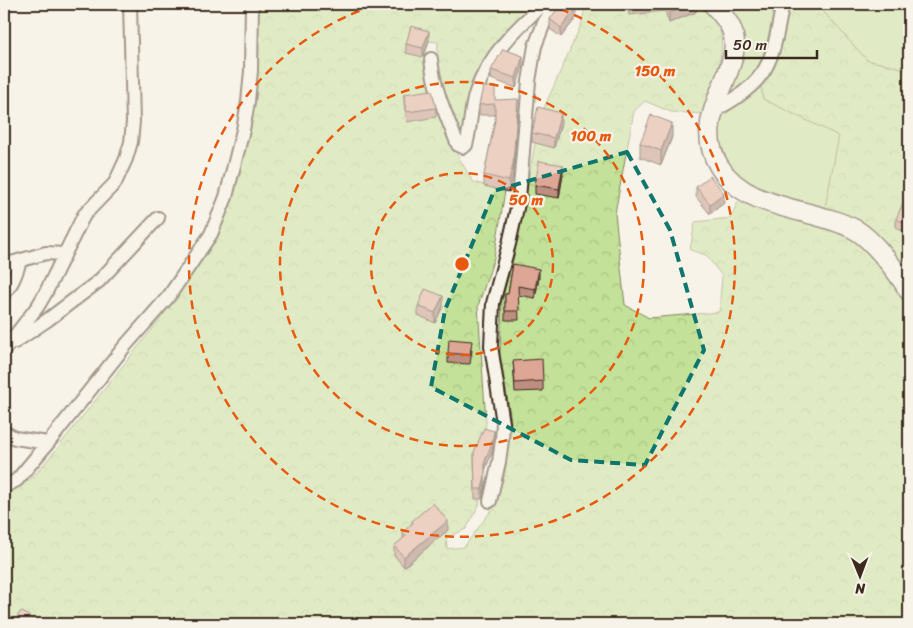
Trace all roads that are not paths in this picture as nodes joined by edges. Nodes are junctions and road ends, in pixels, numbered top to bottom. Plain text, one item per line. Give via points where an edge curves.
1 (130, 4) edge
2 (252, 4) edge
3 (544, 4) edge
4 (556, 4) edge
5 (713, 4) edge
6 (783, 4) edge
7 (431, 59) dead end
8 (713, 111) junction
9 (158, 218) dead end
10 (64, 254) junction
11 (909, 258) edge
12 (20, 261) junction
13 (4, 265) edge
14 (898, 275) junction
15 (909, 291) edge
16 (4, 293) edge
17 (5, 349) edge
18 (4, 432) edge
19 (48, 443) junction
20 (4, 487) edge
21 (490, 501) dead end

1 - 10 street via 131,142 115,183 84,215
2 - 19 street via 251,71 246,112 226,197 211,234 169,296
3 - 7 street via 498,49 476,91 469,135 463,147 458,145 439,95
4 - 21 street via 535,46 519,199 493,303 491,346 503,423
5 - 8 street via 731,28 734,43 731,64
6 - 8 street via 766,68 733,101
8 - 14 street via 710,132 714,155 735,185 775,204 855,229 876,247
9 - 17 street via 99,281
10 - 12 street via 46,253
10 - 17 street via 38,306
11 - 14 lane
12 - 13 street
12 - 16 street via 15,277
14 - 15 street
18 - 19 street via 15,438
19 - 20 street via 17,480

